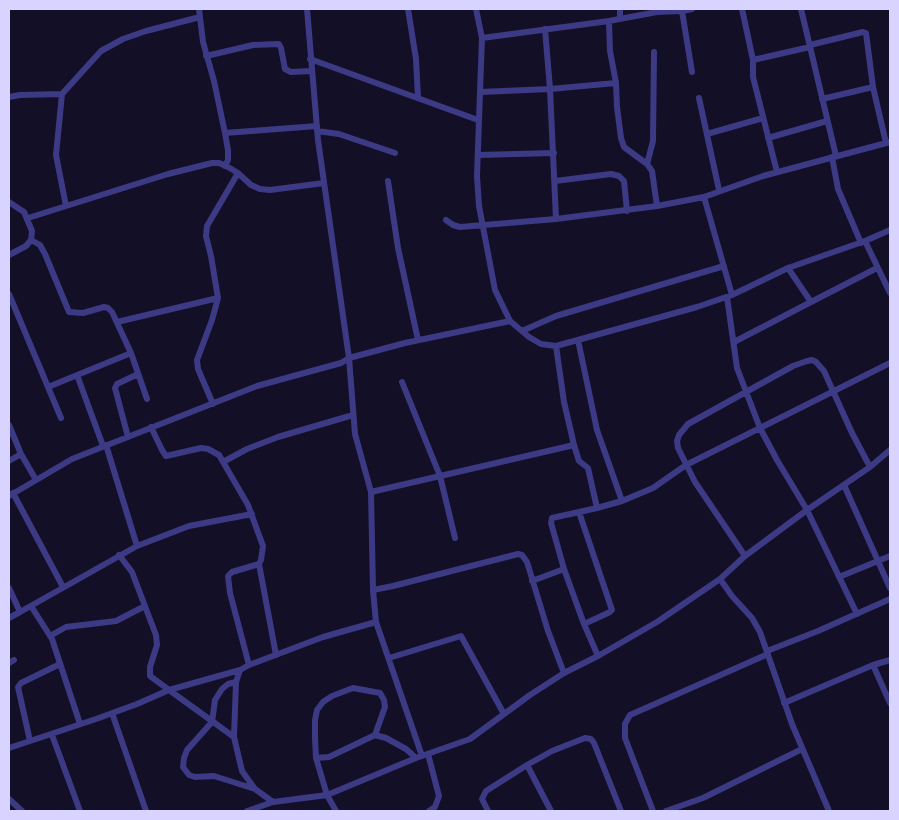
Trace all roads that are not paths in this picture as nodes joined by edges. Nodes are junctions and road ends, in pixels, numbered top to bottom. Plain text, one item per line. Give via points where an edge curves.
1 (200, 9) edge
2 (307, 9) edge
3 (408, 9) edge
4 (476, 9) edge
5 (620, 9) edge
6 (692, 9) edge
7 (742, 9) edge
8 (809, 9) edge
9 (802, 10) edge
10 (682, 11) junction
11 (200, 17) junction
12 (620, 19) junction
13 (609, 21) junction
14 (545, 29) junction
15 (482, 38) junction
16 (810, 46) junction
17 (654, 52) dead end
18 (206, 56) junction
19 (310, 59) junction
20 (753, 60) junction
21 (312, 71) junction
22 (692, 72) dead end
23 (616, 83) junction
24 (873, 87) junction
25 (550, 90) junction
26 (480, 92) junction
27 (62, 94) junction
28 (9, 98) edge
29 (418, 98) junction
30 (699, 98) dead end
31 (822, 99) junction
32 (763, 118) junction
33 (478, 120) junction
34 (827, 121) junction
35 (317, 128) junction
36 (225, 133) junction
37 (707, 134) junction
38 (768, 138) junction
39 (888, 143) edge
40 (394, 153) dead end
41 (554, 153) junction
42 (478, 155) junction
43 (834, 157) junction
44 (647, 164) junction
45 (225, 166) junction
46 (777, 172) junction
47 (238, 174) junction
48 (388, 181) dead end
49 (555, 181) junction
50 (324, 183) junction
51 (719, 190) junction
52 (704, 197) junction
53 (9, 202) edge
54 (66, 206) junction
55 (657, 206) junction
56 (628, 211) junction
57 (28, 218) junction
58 (446, 220) dead end
59 (556, 220) junction
60 (483, 224) junction
61 (890, 230) edge
62 (31, 240) junction
63 (863, 242) junction
64 (9, 255) edge
65 (724, 266) junction
66 (788, 268) junction
67 (877, 268) junction
68 (890, 293) edge
69 (9, 294) edge
70 (730, 296) junction
71 (218, 298) junction
72 (811, 302) junction
73 (510, 321) junction
74 (116, 322) junction
75 (522, 332) junction
76 (418, 340) junction
77 (578, 340) junction
78 (734, 342) junction
79 (556, 346) junction
80 (131, 353) junction
81 (349, 358) junction
82 (890, 363) edge
83 (138, 374) junction
84 (77, 375) junction
85 (402, 382) dead end
86 (48, 387) junction
87 (746, 391) junction
88 (833, 391) junction
89 (147, 399) dead end
90 (213, 404) junction
91 (353, 415) junction
92 (61, 418) dead end
93 (9, 425) edge
94 (151, 427) junction
95 (760, 428) junction
96 (128, 437) junction
97 (574, 445) junction
98 (105, 446) junction
99 (890, 450) edge
100 (21, 454) junction
101 (9, 461) edge
102 (223, 462) junction
103 (686, 465) junction
104 (870, 467) junction
105 (440, 476) junction
106 (36, 480) junction
107 (844, 485) junction
108 (370, 492) junction
109 (11, 494) edge
110 (622, 501) junction
111 (596, 508) junction
112 (807, 510) junction
113 (579, 512) junction
114 (252, 514) junction
115 (455, 538) dead end
116 (137, 546) junction
117 (119, 556) junction
118 (745, 556) junction
119 (890, 556) edge
120 (879, 561) junction
121 (259, 564) junction
122 (564, 569) junction
123 (839, 577) junction
124 (720, 579) junction
125 (532, 581) junction
126 (9, 588) edge
127 (63, 588) junction
128 (890, 588) edge
129 (373, 590) junction
130 (890, 599) edge
131 (31, 606) junction
132 (145, 606) junction
133 (20, 612) junction
134 (857, 614) junction
135 (9, 618) edge
136 (376, 622) junction
137 (584, 624) junction
138 (50, 636) junction
139 (768, 653) junction
140 (276, 655) junction
141 (598, 656) junction
142 (389, 658) junction
143 (890, 660) edge
144 (60, 664) junction
145 (249, 665) junction
146 (872, 665) junction
147 (240, 670) junction
148 (564, 673) junction
149 (236, 682) junction
150 (168, 690) junction
151 (888, 695) edge
152 (784, 703) junction
153 (890, 703) edge
154 (112, 713) junction
155 (504, 714) junction
156 (212, 722) junction
157 (80, 724) junction
158 (52, 735) junction
159 (375, 735) junction
160 (234, 738) junction
161 (30, 742) junction
162 (9, 748) edge
163 (802, 748) junction
164 (422, 756) junction
165 (316, 758) junction
166 (527, 765) junction
167 (255, 788) junction
168 (327, 795) junction
169 (9, 799) edge
170 (273, 802) junction
171 (22, 811) edge
172 (80, 811) edge
173 (146, 811) edge
174 (246, 811) edge
175 (336, 811) edge
176 (429, 811) edge
177 (488, 811) edge
178 (551, 811) edge
179 (621, 811) edge
180 (653, 811) edge
181 (666, 811) edge
182 (829, 811) edge

1 - 11 street
2 - 19 street
3 - 29 street
4 - 15 street
5 - 12 street
6 - 10 street
7 - 20 street
8 - 9 street
9 - 16 street
10 - 12 street
10 - 22 street
11 - 18 street
11 - 27 street via 146,31 101,51
12 - 13 street
13 - 14 street
13 - 23 street
14 - 15 street
14 - 25 street
15 - 26 street
16 - 20 street
16 - 24 street via 866,33
16 - 31 street
17 - 44 street via 653,141
18 - 21 street via 254,45 279,44 285,69 291,72
18 - 36 street
19 - 21 street
19 - 29 street
20 - 32 street via 753,77
21 - 35 street
23 - 25 street
23 - 44 street via 624,147
24 - 31 street
24 - 39 street
25 - 26 street
25 - 41 street
26 - 33 street
27 - 28 street
27 - 54 street via 56,154
29 - 33 street
30 - 37 street
31 - 34 street
32 - 37 street
32 - 38 street
33 - 42 street
34 - 38 street
34 - 43 street
35 - 36 street
35 - 40 street
35 - 50 street
36 - 45 street via 228,160
37 - 51 street
38 - 46 street
39 - 43 street
41 - 42 street
41 - 49 street
42 - 60 street via 479,206
43 - 46 street
43 - 63 street via 838,189
44 - 55 street via 652,171
45 - 47 street
45 - 54 street via 205,164
46 - 51 street
47 - 50 street via 250,185 270,190
47 - 71 street via 207,226
48 - 76 street via 398,248
49 - 56 street via 611,174 619,176 624,181
49 - 59 street
50 - 81 street
51 - 52 street
52 - 55 street
52 - 65 street
53 - 57 street
54 - 57 street
55 - 56 street
56 - 59 street
57 - 62 street
58 - 60 street via 460,227
59 - 60 street
60 - 73 street via 495,290
61 - 63 street
62 - 64 street
62 - 74 street via 40,245 45,254 69,312 75,314 108,308
63 - 66 street
63 - 67 street
65 - 70 street
65 - 75 street via 556,316
66 - 70 street
66 - 72 street
67 - 68 street
67 - 72 street
69 - 86 street
70 - 77 street
70 - 78 street
71 - 74 street
71 - 90 street via 197,360
72 - 78 street
73 - 75 street
73 - 76 street
74 - 80 street
75 - 79 street via 541,344
76 - 81 street
77 - 79 street
77 - 110 street via 597,430
78 - 87 street via 737,368
79 - 97 street
80 - 83 street
80 - 84 street
81 - 90 street via 257,386
81 - 91 street
82 - 88 street
83 - 89 street
83 - 96 street via 115,388
84 - 86 street
84 - 98 street
85 - 105 street
86 - 92 street
87 - 88 street via 793,366 812,360 824,371
87 - 95 street
87 - 103 street via 683,429 677,441
88 - 95 street
88 - 104 street
90 - 94 street
91 - 102 street via 278,436
91 - 108 street
93 - 100 street
94 - 96 street
94 - 102 street via 166,456 201,448 214,452
95 - 103 street
95 - 112 street
96 - 98 street
97 - 105 street
97 - 111 street via 579,461 588,468
98 - 106 street via 72,459
98 - 116 street
99 - 104 street
100 - 101 street
100 - 106 street
102 - 114 street
103 - 110 street via 653,488
103 - 118 street
104 - 107 street
105 - 108 street
105 - 115 street
106 - 109 street
107 - 112 street
107 - 120 street
108 - 129 street
109 - 127 street
110 - 111 street
111 - 113 street
112 - 118 street
112 - 123 street
113 - 122 street via 551,520
113 - 137 street via 612,610
114 - 116 street via 189,526
114 - 121 street via 263,546
116 - 117 street
117 - 127 street
117 - 132 street via 132,572
118 - 124 street
119 - 120 street
120 - 123 street
120 - 128 street
121 - 140 street
121 - 145 street via 228,576
122 - 125 street
122 - 137 street
123 - 134 street
124 - 139 street via 752,618
124 - 141 street via 657,622
125 - 129 street via 527,562 518,554
125 - 148 street
126 - 133 street
127 - 131 street
129 - 136 street
130 - 134 street
131 - 133 street
131 - 138 street
132 - 138 street via 116,621 66,627
132 - 150 street via 157,640 150,676
133 - 135 street
134 - 139 street
136 - 140 street
136 - 142 street
137 - 141 street
138 - 144 street
139 - 152 street
139 - 180 street via 630,715 625,724 625,738
140 - 145 street
141 - 148 street
142 - 155 street via 461,636
142 - 164 street
143 - 146 street
144 - 157 street
144 - 161 street via 18,687
145 - 147 street
146 - 151 street
146 - 152 street
147 - 149 street
147 - 150 street
148 - 155 street
149 - 156 street via 222,688 215,700
149 - 160 street
150 - 154 street
150 - 156 street
151 - 153 street
152 - 163 street
154 - 157 street
154 - 173 street
155 - 164 street via 470,739
156 - 160 street
156 - 167 street via 187,750 184,770 195,777 214,776
157 - 158 street
158 - 161 street
158 - 172 street
159 - 164 street
159 - 165 street via 329,757
159 - 165 street via 385,708 380,693 353,688 332,696 317,710
160 - 167 street via 242,771
161 - 162 street
163 - 181 street via 703,798
163 - 182 street
164 - 168 street
164 - 176 street via 439,796 436,807
165 - 168 street
166 - 177 street via 486,791 482,799
166 - 178 street
166 - 179 street via 552,751 585,738 591,739
167 - 170 street
168 - 170 street
168 - 175 street
169 - 171 street
170 - 174 street

